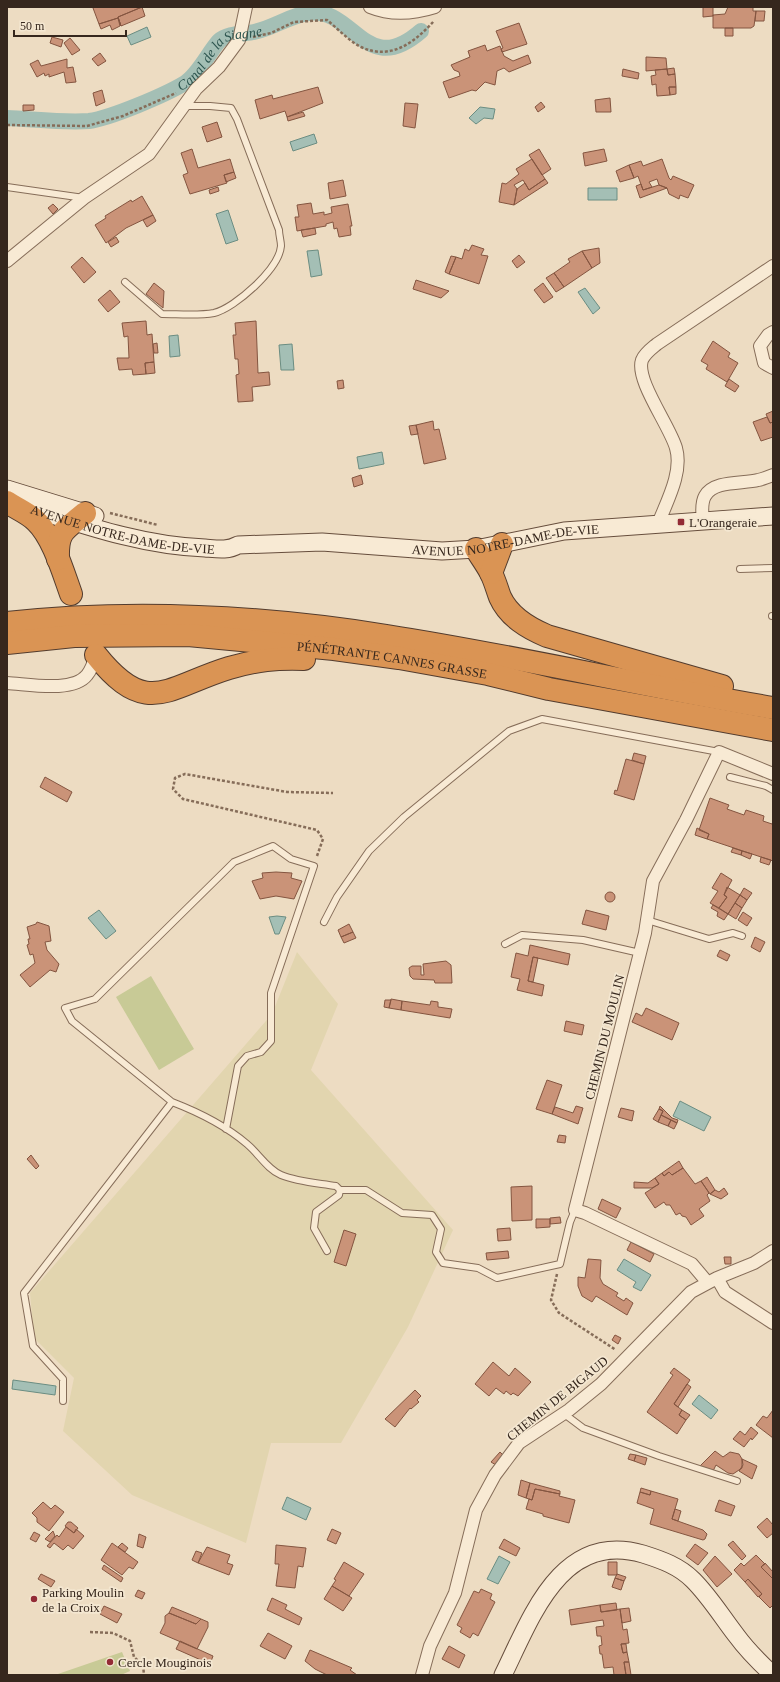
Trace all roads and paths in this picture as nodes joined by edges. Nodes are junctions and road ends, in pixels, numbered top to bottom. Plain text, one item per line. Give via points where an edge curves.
1 (246, 7) edge
2 (370, 7) edge
3 (435, 7) edge
4 (184, 106) junction
5 (7, 187) edge
6 (84, 198) junction
7 (7, 261) edge
8 (773, 266) edge
9 (125, 282) dead end
10 (773, 332) edge
11 (773, 368) edge
12 (773, 476) edge
13 (7, 489) edge
14 (7, 501) edge
15 (89, 516) junction
16 (773, 516) edge
17 (703, 521) junction
18 (658, 524) junction
19 (163, 527) dead end
20 (502, 544) junction
21 (476, 549) junction
22 (58, 559) junction
23 (773, 568) edge
24 (740, 569) dead end
25 (491, 573) junction
26 (72, 594) dead end
27 (7, 623) edge
28 (7, 643) edge
29 (96, 655) joint
30 (7, 683) edge
31 (549, 689) junction
32 (773, 700) edge
33 (773, 708) edge
34 (773, 730) edge
35 (719, 752) junction
36 (773, 774) edge
37 (730, 777) dead end
38 (773, 790) edge
39 (333, 793) dead end
40 (314, 866) junction
41 (647, 920) junction
42 (324, 922) dead end
43 (742, 936) dead end
44 (505, 944) dead end
45 (640, 952) junction
46 (172, 1102) junction
47 (226, 1129) junction
48 (340, 1190) junction
49 (575, 1210) junction
50 (327, 1251) dead end
51 (773, 1251) edge
52 (560, 1264) junction
53 (712, 1280) junction
54 (773, 1323) edge
55 (628, 1358) junction
56 (63, 1401) dead end
57 (563, 1413) junction
58 (737, 1481) dead end
59 (90, 1632) dead end
60 (144, 1675) edge
61 (422, 1675) edge
62 (503, 1675) edge
63 (773, 1675) edge

1 - 4 street via 241,33 219,67 196,88
2 - 3 street via 397,14 415,13
4 - 6 street via 149,154
4 - 9 lane via 231,108 278,230 281,246 273,264 258,282 227,309 212,313 162,314
5 - 6 lane
6 - 7 street
8 - 18 street via 657,344 642,361 644,380 676,448 677,479
10 - 11 street via 760,346 764,363
12 - 17 street via 723,485 712,490 705,496 702,504
13 - 15 main road, AVENUE NOTRE-DAME-DE-VIE
14 - 15 main road, AVENUE NOTRE-DAME-DE-VIE
14 - 22 highway via 41,526
15 - 19 path
15 - 21 main road, AVENUE NOTRE-DAME-DE-VIE via 153,536 179,541 230,542 238,545 322,542 442,551
15 - 22 highway via 64,531 58,542
16 - 17 main road, AVENUE NOTRE-DAME-DE-VIE
17 - 18 main road, AVENUE NOTRE-DAME-DE-VIE
18 - 20 main road, AVENUE NOTRE-DAME-DE-VIE via 564,531
20 - 21 main road, AVENUE NOTRE-DAME-DE-VIE
20 - 25 highway
21 - 25 highway
22 - 26 highway
23 - 24 lane
25 - 32 highway via 501,599 510,612 531,629 547,636
27 - 33 highway, PÉNÉTRANTE CANNES GRASSE via 56,618 124,616 291,623 387,636
28 - 31 highway, PÉNÉTRANTE CANNES GRASSE via 74,636 126,635 188,635 250,640 399,658 488,674
29 - 30 street via 86,676 68,685
29 - 31 highway via 125,685 154,694 169,691 228,668 274,658 310,659
31 - 34 highway, PÉNÉTRANTE CANNES GRASSE
35 - 36 street
35 - 41 street, CHEMIN DU MOULIN via 653,881
35 - 42 lane via 542,719 509,731 404,817 369,851 337,897
37 - 38 lane
39 - 40 path via 287,792 185,774 175,778 173,789 183,799 317,830 324,839
40 - 46 lane via 291,859 273,846 234,862 95,999 65,1008 72,1021
40 - 47 lane via 271,993 271,1041 261,1052 247,1056 238,1066
41 - 43 lane via 709,939 733,933
41 - 45 street, CHEMIN DU MOULIN
44 - 45 lane via 522,935 584,940
45 - 49 street, CHEMIN DU MOULIN
46 - 47 lane
46 - 56 lane via 24,1293 33,1346 63,1378
47 - 48 lane via 247,1144 277,1173 336,1186
48 - 50 lane via 339,1195 316,1212 314,1228
48 - 52 lane via 366,1190 402,1213 432,1215 441,1229 436,1252 444,1263 478,1268 496,1278
49 - 52 lane, CHEMIN DU MOULIN
49 - 53 street via 692,1264
51 - 53 street, CHEMIN DE BIGAUD via 754,1264
52 - 55 path via 550,1300 559,1313
53 - 54 street via 725,1292
53 - 55 street, CHEMIN DE BIGAUD via 691,1292
55 - 57 street, CHEMIN DE BIGAUD via 601,1384
57 - 58 lane via 583,1428
57 - 61 street, CHEMIN DE BIGAUD via 519,1443 495,1475 476,1510 455,1593 430,1646
59 - 60 path via 113,1633 130,1641 134,1657 143,1665
62 - 63 main road via 544,1594 556,1579 587,1556 619,1550 657,1558 676,1566 693,1580 742,1642

